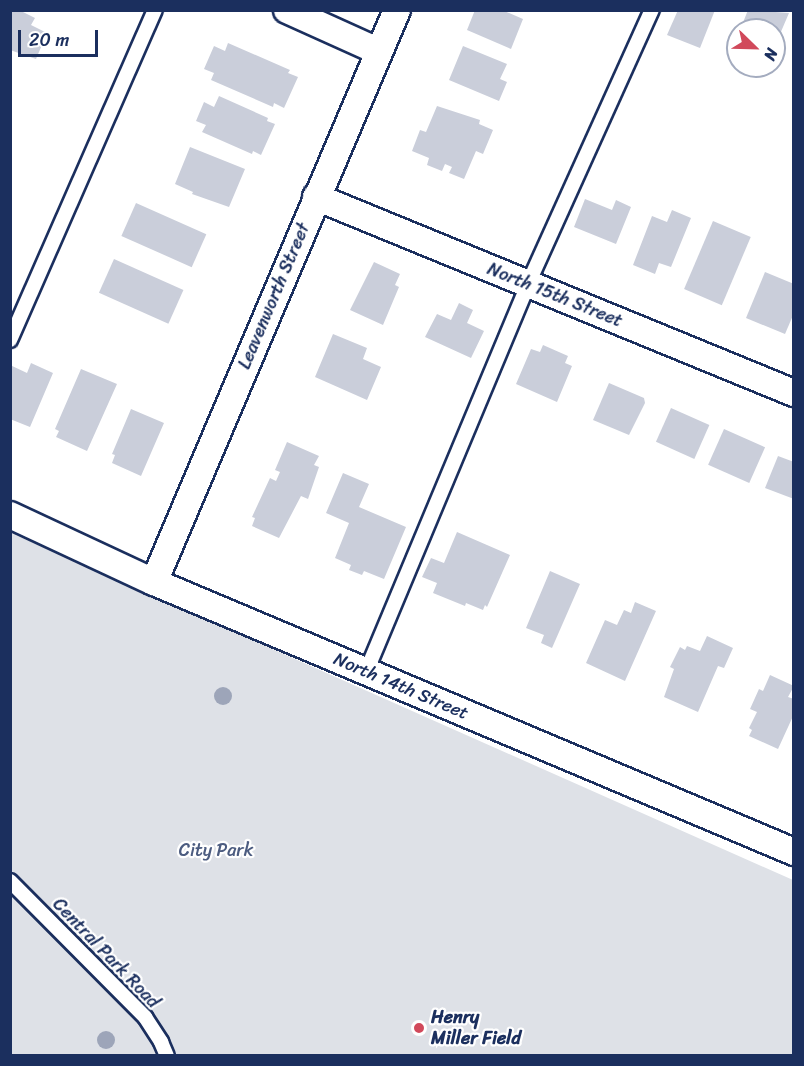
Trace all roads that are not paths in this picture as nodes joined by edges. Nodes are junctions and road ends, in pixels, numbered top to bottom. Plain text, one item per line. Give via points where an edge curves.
1 (155, 10) edge
2 (287, 10) edge
3 (397, 10) edge
4 (652, 10) edge
5 (378, 51) junction
6 (316, 196) junction
7 (528, 284) junction
8 (10, 340) edge
9 (794, 393) edge
10 (10, 515) edge
11 (154, 582) junction
12 (366, 672) junction
13 (794, 852) edge
14 (10, 881) edge
15 (167, 1056) edge

1 - 8 lane
2 - 5 street
3 - 5 street, Leavenworth Street
4 - 7 lane
5 - 6 street, Leavenworth Street
6 - 7 street, North 15th Street
6 - 11 street, Leavenworth Street
7 - 9 street, North 15th Street
7 - 12 lane
10 - 11 street, North 14th Street
11 - 12 street, North 14th Street
12 - 13 street, North 14th Street
14 - 15 lane, Central Park Road via 145,1017

